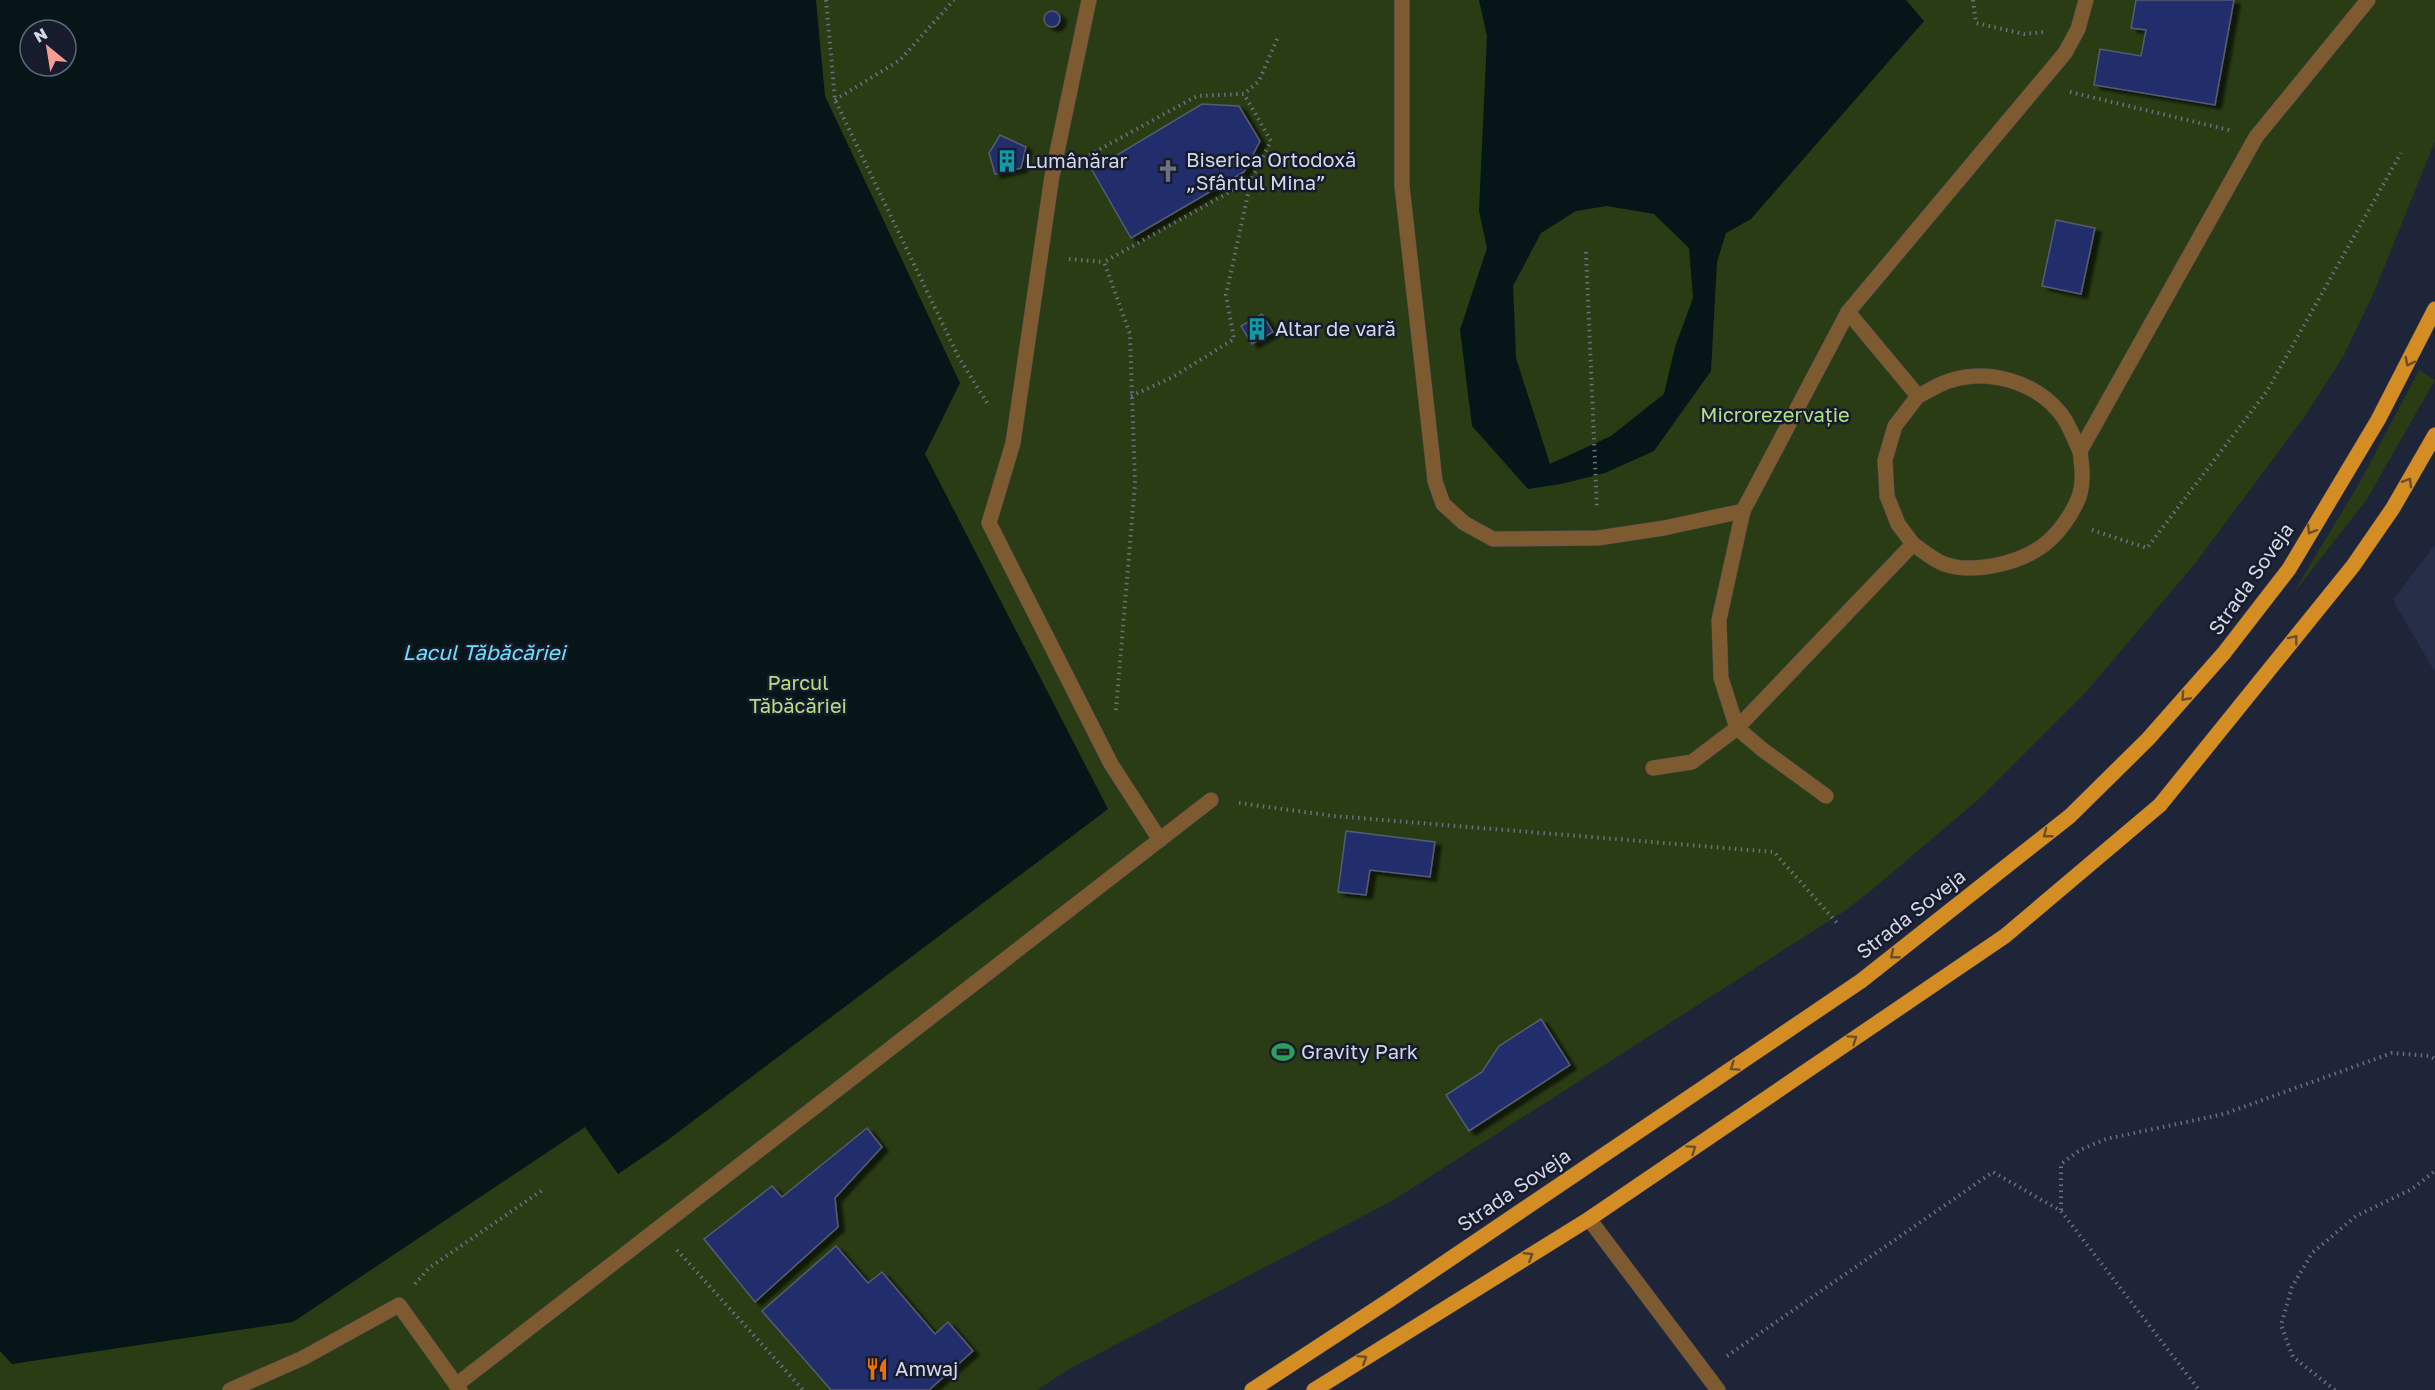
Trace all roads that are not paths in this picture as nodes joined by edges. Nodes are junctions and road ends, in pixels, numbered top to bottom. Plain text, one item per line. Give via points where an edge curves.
1 (1089, 0) edge
2 (1402, 0) edge
3 (2086, 0) edge
4 (2368, 0) edge
5 (2435, 309) edge
6 (1848, 312) junction
7 (1918, 396) junction
8 (2435, 435) edge
9 (2080, 451) junction
10 (1743, 511) junction
11 (1913, 544) junction
12 (1737, 728) junction
13 (1653, 768) dead end
14 (1826, 796) dead end
15 (1211, 800) road end
16 (1160, 840) junction
17 (1589, 1219) junction
18 (458, 1388) edge
19 (230, 1390) edge
20 (1252, 1390) edge
21 (1314, 1390) edge
22 (1718, 1390) edge

1 - 16 street via 1052,176 1013,442 989,523 1111,764
2 - 10 street via 1402,186 1435,481 1443,504 1464,523 1493,539 1598,538
3 - 6 street via 2078,29 2065,53
4 - 9 street via 2256,137
5 -> 20 main road, Strada Soveja via 2378,420 2289,568 2224,653 2148,739 2070,816 1861,981
6 - 7 street
6 - 10 street
7 - 9 street via 1951,380 2005,378 2035,390 2061,414
7 - 11 street via 1895,426 1885,460 1887,496 1898,524
17 -> 8 main road via 2005,936 2160,805 2353,566
9 - 11 street via 2080,495 2066,521 2041,547 2008,563 1975,568 1944,564
10 - 12 street via 1719,620 1721,678
11 - 12 street
12 - 13 street via 1692,762
12 - 14 street
15 - 16 street
16 - 18 street
21 -> 17 main road
17 - 22 street
18 - 19 street via 399,1305 303,1358

